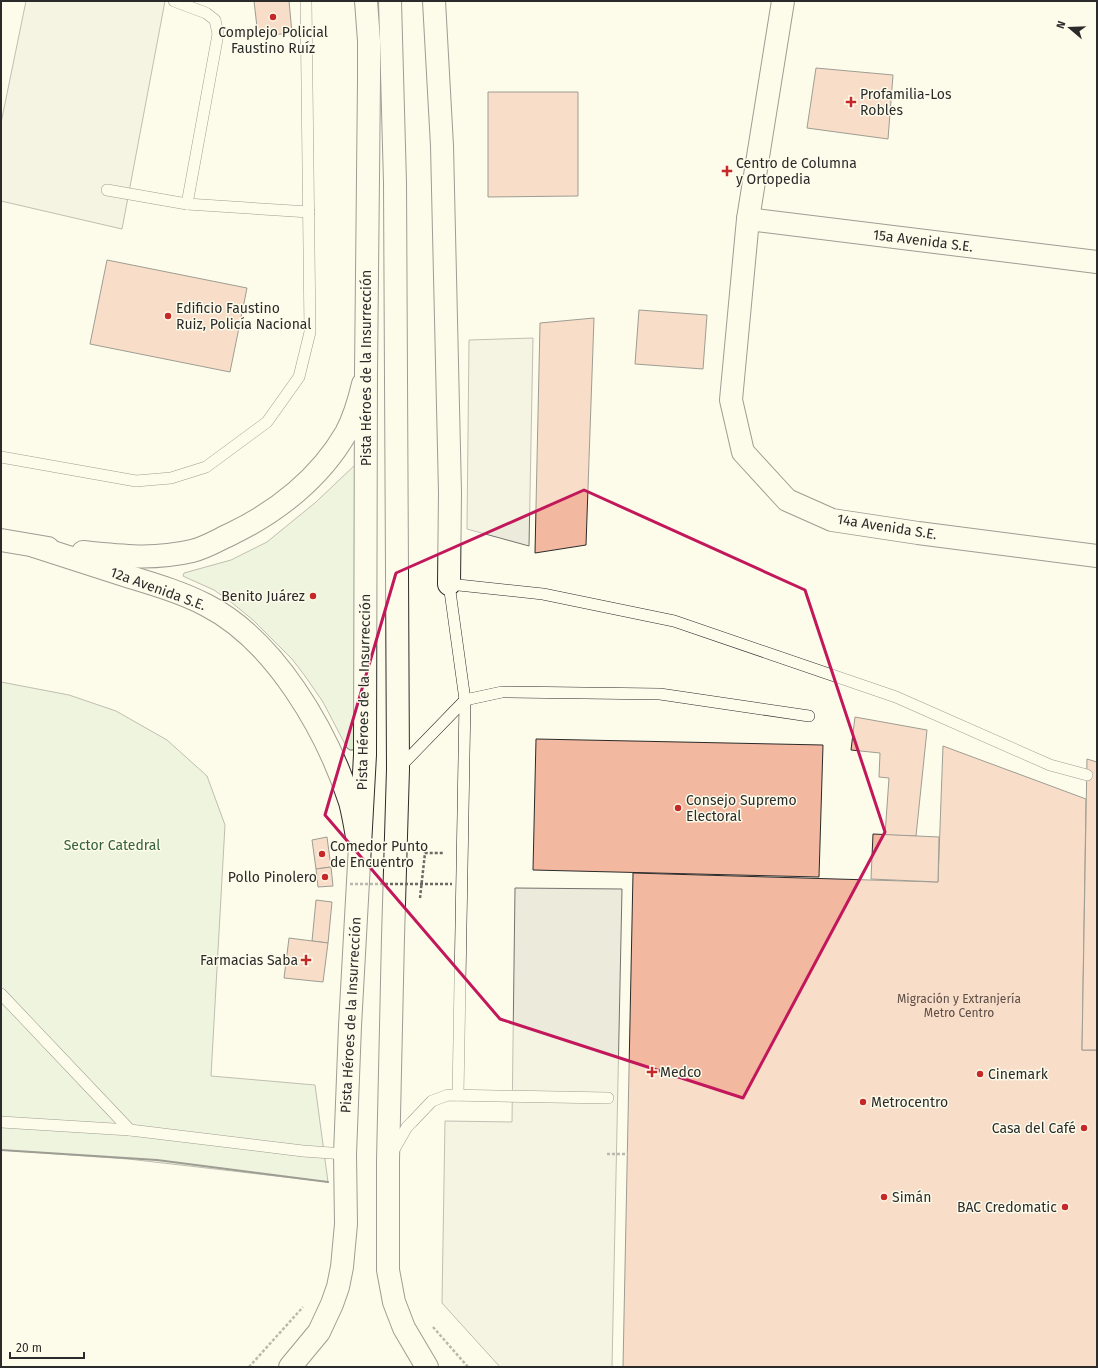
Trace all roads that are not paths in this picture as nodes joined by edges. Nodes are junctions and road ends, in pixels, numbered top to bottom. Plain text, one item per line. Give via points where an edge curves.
1 (174, 1) edge
2 (306, 1) edge
3 (390, 1) edge
4 (434, 1) edge
5 (783, 1) edge
6 (369, 3) edge
7 (106, 190) dead end
8 (187, 204) junction
9 (309, 212) junction
10 (748, 219) junction
11 (1097, 262) edge
12 (366, 374) junction
13 (1, 457) edge
14 (1, 540) edge
15 (34, 546) junction
16 (1097, 556) edge
17 (449, 584) junction
18 (465, 700) junction
19 (809, 716) dead end
20 (398, 769) junction
21 (1087, 775) dead end
22 (360, 849) junction
23 (1, 994) edge
24 (458, 1095) junction
25 (608, 1098) dead end
26 (1, 1122) edge
27 (130, 1130) junction
28 (344, 1154) junction
29 (388, 1161) junction
30 (290, 1367) edge
31 (427, 1367) edge

1 - 8 lane via 206,13 215,20 218,34
2 - 9 lane
3 - 20 main road, Pista Héroes de la Insurrección via 395,183
4 - 17 main road via 442,146 450,493
5 - 10 main road, 14a Avenida S.E.
6 - 12 main road, Pista Héroes de la Insurrección
7 - 8 lane
8 - 9 lane
9 - 13 lane via 310,332 299,377 267,422 206,467 170,478 136,481
10 - 11 main road, 15a Avenida S.E.
10 - 16 main road, 14a Avenida S.E. via 731,400 743,452 787,500 832,520
12 - 15 main road, 12a Avenida S.E. via 356,409 346,432 333,452 311,478 283,503 253,524 193,551 149,557
12 - 22 main road, Pista Héroes de la Insurrección via 365,755
14 - 15 main road, 12a Avenida S.E.
15 - 22 main road, 12a Avenida S.E. via 194,599 248,634 291,684 316,725 348,796
17 - 18 lane
17 - 21 lane via 543,594 674,620 896,697 1050,764
18 - 19 lane via 502,692 660,694
18 - 20 lane
18 - 24 lane
20 - 29 main road, Pista Héroes de la Insurrección
22 - 28 main road, Pista Héroes de la Insurrección
23 - 27 lane
24 - 25 lane
24 - 29 lane via 448,1095 432,1101 407,1127
26 - 27 lane
27 - 28 lane
28 - 30 main road, Pista Héroes de la Insurrección via 346,1224 338,1287 319,1332
29 - 31 main road, Pista Héroes de la Insurrección via 390,1286 404,1328

